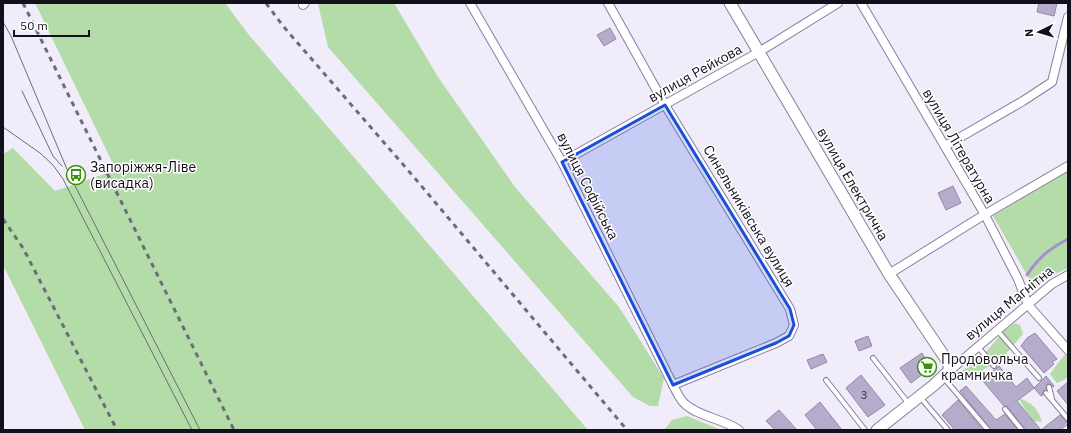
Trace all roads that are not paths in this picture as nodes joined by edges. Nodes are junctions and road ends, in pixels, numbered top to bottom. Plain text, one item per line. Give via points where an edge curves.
1 (470, 3) edge
2 (608, 3) edge
3 (730, 3) edge
4 (838, 3) edge
5 (861, 3) edge
6 (1068, 17) edge
7 (759, 52) junction
8 (665, 105) junction
9 (945, 146) junction
10 (562, 162) junction
11 (1068, 166) edge
12 (985, 215) junction
13 (889, 274) junction
14 (1068, 275) edge
15 (1028, 305) junction
16 (997, 330) junction
17 (978, 347) junction
18 (1068, 350) edge
19 (873, 358) dead end
20 (994, 366) dead end
21 (946, 373) junction
22 (1039, 378) dead end
23 (826, 380) dead end
24 (673, 386) junction
25 (1049, 387) dead end
26 (1046, 393) dead end
27 (919, 396) junction
28 (1052, 401) junction
29 (909, 404) junction
30 (1005, 409) dead end
31 (1068, 419) edge
32 (1068, 427) edge
33 (739, 430) edge
34 (865, 430) edge
35 (877, 430) edge
36 (948, 430) edge
37 (988, 430) edge
38 (1022, 430) edge
39 (1064, 430) edge

1 - 10 street, вулиця Софійська
2 - 8 street, Синельниківська вулиця
3 - 7 street, вулиця Електрична
4 - 7 street, вулиця Рейкова
5 - 9 street, вулиця Літературна
6 - 9 street via 1052,82
7 - 8 street, вулиця Рейкова
7 - 13 street, вулиця Електрична
8 - 10 street, вулиця Рейкова
8 - 24 street, Синельниківська вулиця via 790,309 794,325 789,336 776,343
9 - 12 street, вулиця Літературна
10 - 24 street, вулиця Софійська
11 - 12 street
12 - 13 street
12 - 15 street, вулиця Літературна via 1018,279
13 - 21 street, вулиця Електрична via 948,362
14 - 15 street, вулиця Магнітна via 1052,284
15 - 16 street, вулиця Магнітна
15 - 18 street
16 - 17 street, вулиця Магнітна
16 - 22 lane
17 - 20 lane
17 - 21 street, вулиця Магнітна
19 - 29 lane
21 - 27 street, вулиця Магнітна
21 - 37 lane
23 - 34 lane
24 - 33 street, вулиця Софійська via 684,404
25 - 28 lane
26 - 28 lane
27 - 29 street, вулиця Магнітна
27 - 36 lane
28 - 31 lane
29 - 35 street, вулиця Магнітна
30 - 38 lane
32 - 39 lane

